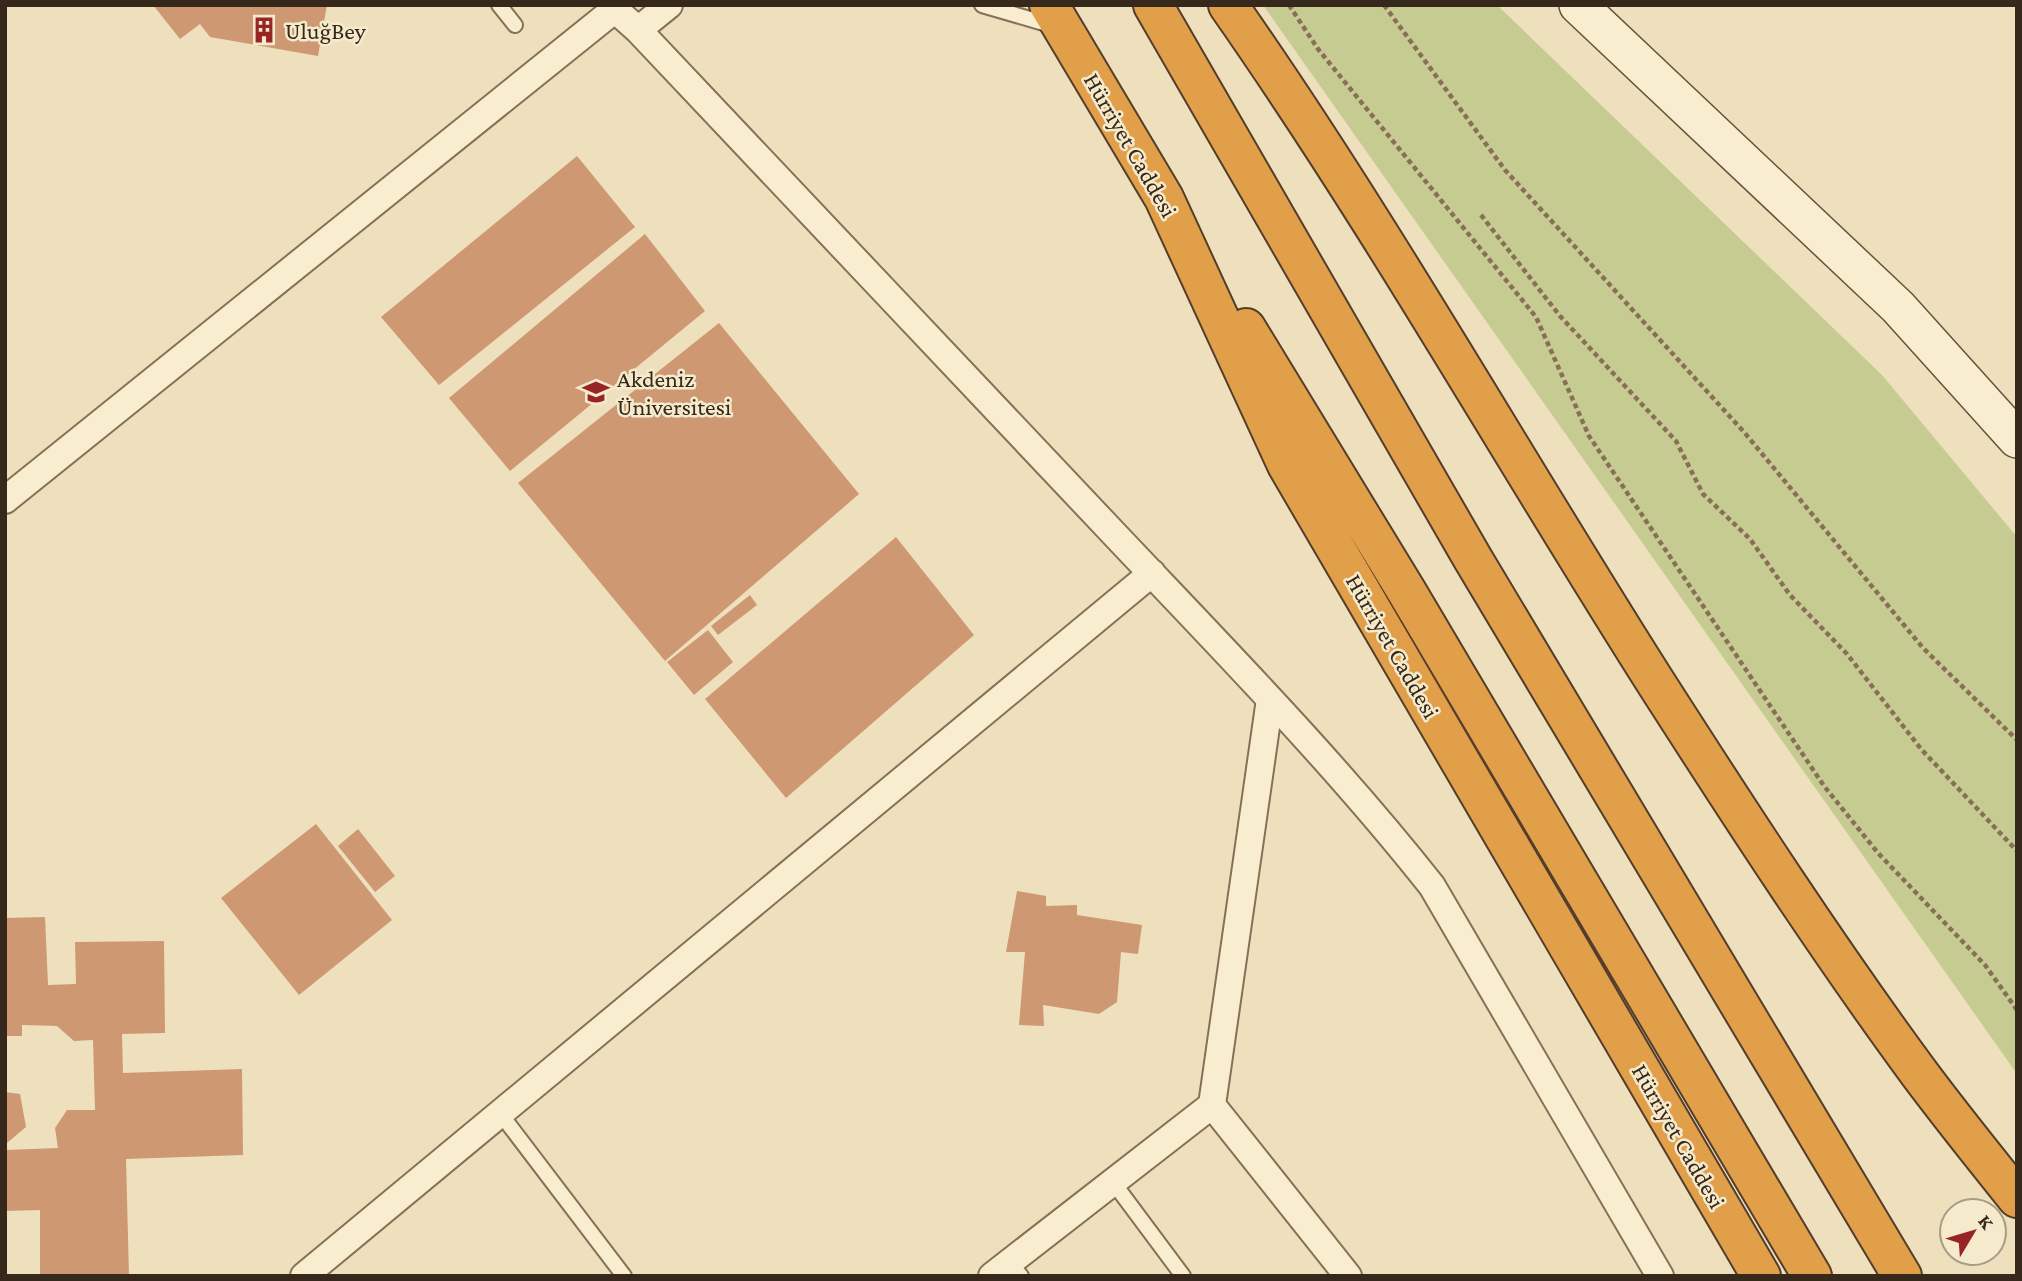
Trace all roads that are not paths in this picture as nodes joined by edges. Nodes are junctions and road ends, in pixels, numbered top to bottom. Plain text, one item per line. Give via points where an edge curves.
1 (499, 5) edge
2 (669, 5) edge
3 (982, 5) edge
4 (1153, 5) edge
5 (1228, 5) edge
6 (1577, 5) edge
7 (612, 8) edge
8 (1056, 17) edge
9 (515, 25) dead end
10 (638, 30) junction
11 (1164, 198) junction
12 (2017, 439) edge
13 (5, 500) edge
14 (1152, 573) junction
15 (1270, 699) junction
16 (1212, 1105) junction
17 (500, 1113) junction
18 (1113, 1182) junction
19 (2017, 1198) edge
20 (1007, 1271) edge
21 (304, 1276) edge
22 (624, 1276) edge
23 (1182, 1276) edge
24 (1348, 1276) edge
25 (1660, 1276) edge
26 (1761, 1276) edge
27 (1812, 1276) edge
28 (1902, 1276) edge

1 - 9 lane
2 - 10 street
3 - 8 lane
4 - 28 highway via 1473,559
5 - 19 highway via 1401,268 1657,685 1808,916 1920,1074
6 - 12 street via 1898,307
7 - 10 street
7 - 13 street
8 - 11 highway, Hürriyet Caddesi
10 - 14 street
11 - 26 highway, Hürriyet Caddesi via 1287,465
11 - 27 highway via 1292,399
14 - 15 street
14 - 17 street
15 - 16 street
15 - 25 street via 1432,886
16 - 18 street
16 - 24 street
17 - 21 street
17 - 22 lane
18 - 20 street
18 - 23 lane

